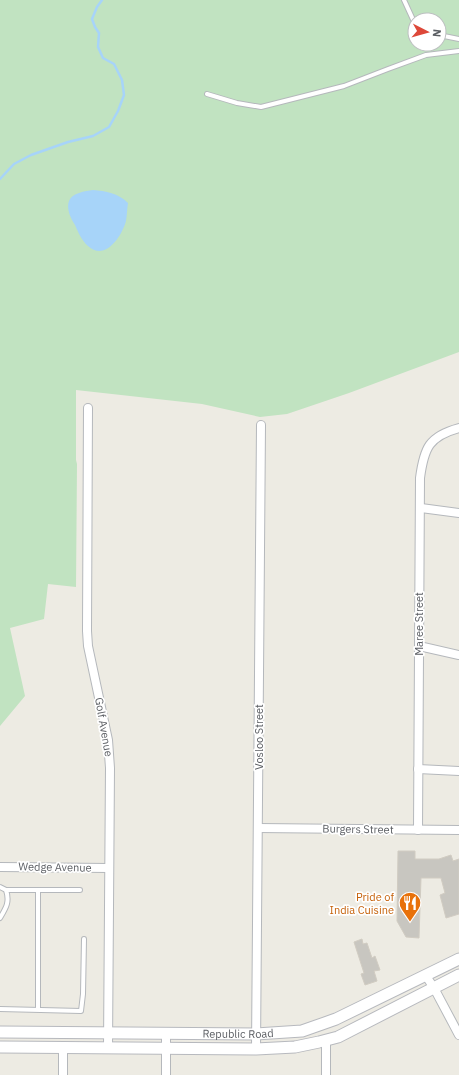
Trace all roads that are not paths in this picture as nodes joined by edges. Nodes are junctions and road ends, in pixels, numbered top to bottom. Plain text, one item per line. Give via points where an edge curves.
1 (404, 0) edge
2 (410, 12) edge
3 (447, 37) edge
4 (459, 39) edge
5 (459, 51) edge
6 (207, 94) dead end
7 (88, 408) dead end
8 (261, 425) dead end
9 (459, 428) edge
10 (421, 508) junction
11 (459, 513) edge
12 (419, 646) junction
13 (459, 655) edge
14 (418, 769) junction
15 (459, 771) edge
16 (258, 828) junction
17 (418, 830) junction
18 (459, 830) edge
19 (0, 867) edge
20 (109, 868) junction
21 (0, 886) edge
22 (6, 890) junction
23 (38, 890) junction
24 (80, 890) dead end
25 (0, 918) edge
26 (84, 939) dead end
27 (459, 959) edge
28 (459, 975) edge
29 (426, 976) junction
30 (434, 988) junction
31 (0, 1009) edge
32 (38, 1009) junction
33 (0, 1032) edge
34 (108, 1032) junction
35 (166, 1033) junction
36 (256, 1034) junction
37 (459, 1035) edge
38 (326, 1040) junction
39 (0, 1047) edge
40 (166, 1047) junction
41 (63, 1048) junction
42 (108, 1048) junction
43 (256, 1049) junction
44 (63, 1075) edge
45 (166, 1075) edge
46 (326, 1075) edge

1 - 2 lane
3 - 4 lane
5 - 6 lane via 416,58 344,86 260,108
7 - 20 street, Golf Avenue via 87,631 109,748
8 - 16 street, Vosloo Street
9 - 10 street, Maree Street via 432,440 425,452 420,478
10 - 11 street
10 - 12 street, Maree Street
12 - 13 street
12 - 14 street, Maree Street
14 - 15 street
14 - 17 street, Maree Street
16 - 17 street, Burgers Street
16 - 36 street, Vosloo Street
17 - 18 street, Burgers Street
19 - 20 street, Wedge Avenue
20 - 34 street, Golf Avenue
21 - 22 lane
22 - 23 lane
22 - 25 lane via 9,898
23 - 24 lane
23 - 32 lane
26 - 32 lane via 84,994 81,1011
27 - 29 main road, Republic Road
28 - 30 main road, Republic Road
29 - 30 street
29 - 36 main road, Republic Road via 326,1024 296,1032
30 - 37 street
30 - 38 main road, Republic Road via 352,1031
31 - 32 lane
33 - 34 main road, Republic Road
34 - 35 main road, Republic Road
34 - 42 street, Golf Avenue
35 - 36 main road, Republic Road
35 - 40 street
36 - 43 street, Vosloo Street
38 - 43 main road, Republic Road via 295,1047
38 - 46 street
39 - 41 main road, Republic Road
40 - 42 main road, Republic Road
40 - 43 main road, Republic Road
40 - 45 street
41 - 42 main road, Republic Road
41 - 44 street

